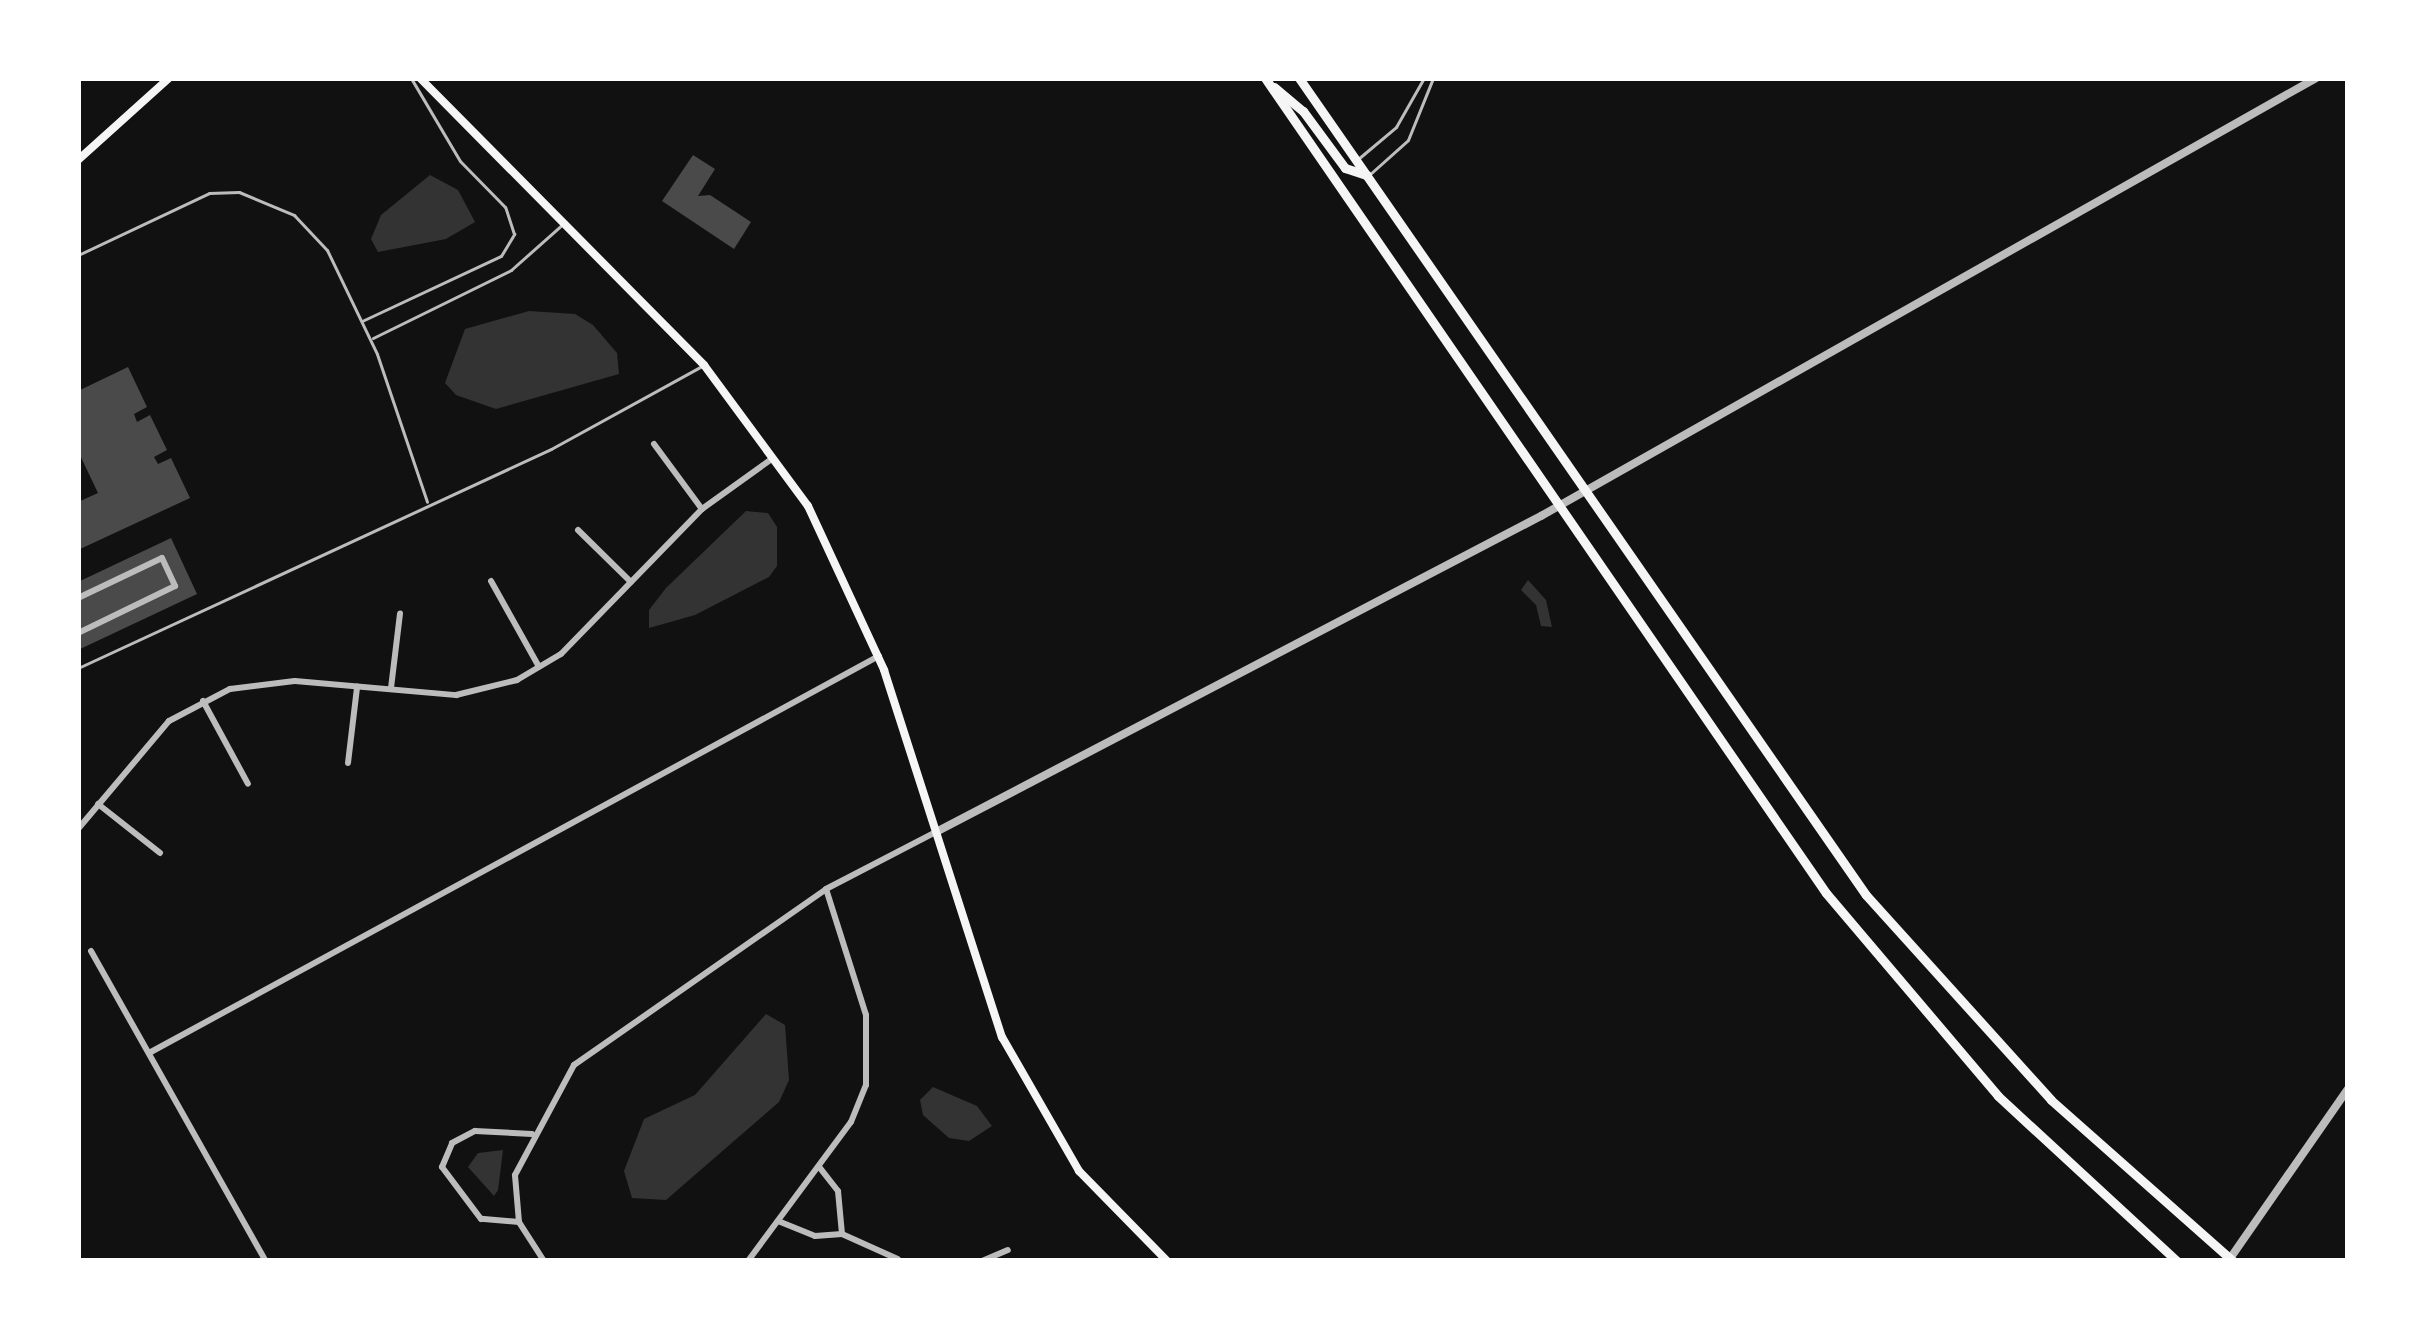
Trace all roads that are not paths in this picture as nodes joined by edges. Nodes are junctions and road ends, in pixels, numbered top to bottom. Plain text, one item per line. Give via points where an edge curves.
1 (169, 78) edge
2 (410, 78) edge
3 (420, 78) edge
4 (1299, 78) edge
5 (1424, 78) edge
6 (1433, 78) edge
7 (2316, 78) edge
8 (1267, 81) edge
9 (78, 160) edge
10 (1356, 160) junction
11 (1367, 176) junction
12 (565, 222) junction
13 (78, 255) edge
14 (361, 321) junction
15 (370, 340) junction
16 (704, 365) junction
17 (654, 444) dead end
18 (776, 456) junction
19 (1583, 489) junction
20 (428, 503) junction
21 (1558, 506) junction
22 (702, 509) junction
23 (578, 530) dead end
24 (491, 581) dead end
25 (632, 583) junction
26 (78, 598) edge
27 (400, 614) dead end
28 (78, 632) edge
29 (879, 656) junction
30 (78, 668) edge
31 (539, 669) junction
32 (358, 687) junction
33 (391, 689) junction
34 (203, 701) junction
35 (348, 763) dead end
36 (248, 784) dead end
37 (98, 804) junction
38 (78, 829) edge
39 (936, 832) junction
40 (160, 853) dead end
41 (826, 890) junction
42 (91, 951) dead end
43 (149, 1053) junction
44 (2348, 1089) edge
45 (532, 1134) junction
46 (819, 1166) junction
47 (778, 1221) junction
48 (519, 1222) junction
49 (842, 1234) junction
50 (1008, 1250) dead end
51 (898, 1259) edge
52 (1163, 1260) edge
53 (2231, 1260) edge
54 (266, 1261) edge
55 (544, 1261) edge
56 (748, 1261) edge
57 (982, 1261) edge
58 (2177, 1261) edge

1 - 9 main road
2 - 14 lane via 455,154 505,207 514,234 502,256
3 - 12 main road
4 - 10 main road
5 - 10 lane via 1387,139
6 - 11 lane via 1408,140
7 - 19 street
8 - 11 main road via 1303,111 1345,168
8 - 21 main road
10 - 11 main road
11 - 19 main road
12 - 15 lane via 493,280
12 - 16 main road
13 - 14 lane via 209,193 239,192 281,207 312,230
14 - 15 lane
15 - 20 lane
16 - 18 main road
16 - 20 lane via 551,449
17 - 22 street
18 - 22 street
18 - 29 main road via 846,575
19 - 21 street
19 - 53 main road via 1918,959 2051,1100
20 - 30 lane
21 - 39 street
21 - 58 main road via 1889,972 2010,1109
22 - 25 street
23 - 25 street
24 - 31 street
25 - 31 street
26 - 28 street via 162,558 175,586
27 - 33 street
29 - 39 main road
29 - 43 street
31 - 33 street via 481,692
32 - 33 street
32 - 34 street via 264,681
32 - 35 street
34 - 36 street
34 - 37 street via 156,733
37 - 38 street
37 - 40 street
39 - 41 street
39 - 52 main road via 994,1015 1032,1101 1088,1183
41 - 45 street via 588,1053
41 - 46 street via 866,1015 870,1061 856,1112
42 - 43 street
43 - 54 street
44 - 53 street
45 - 48 street via 515,1175
45 - 48 street via 475,1131 452,1143 442,1167 481,1219
46 - 47 street
46 - 49 street via 838,1191
47 - 49 street via 815,1236
47 - 56 street
48 - 55 street
49 - 51 street
50 - 57 street

